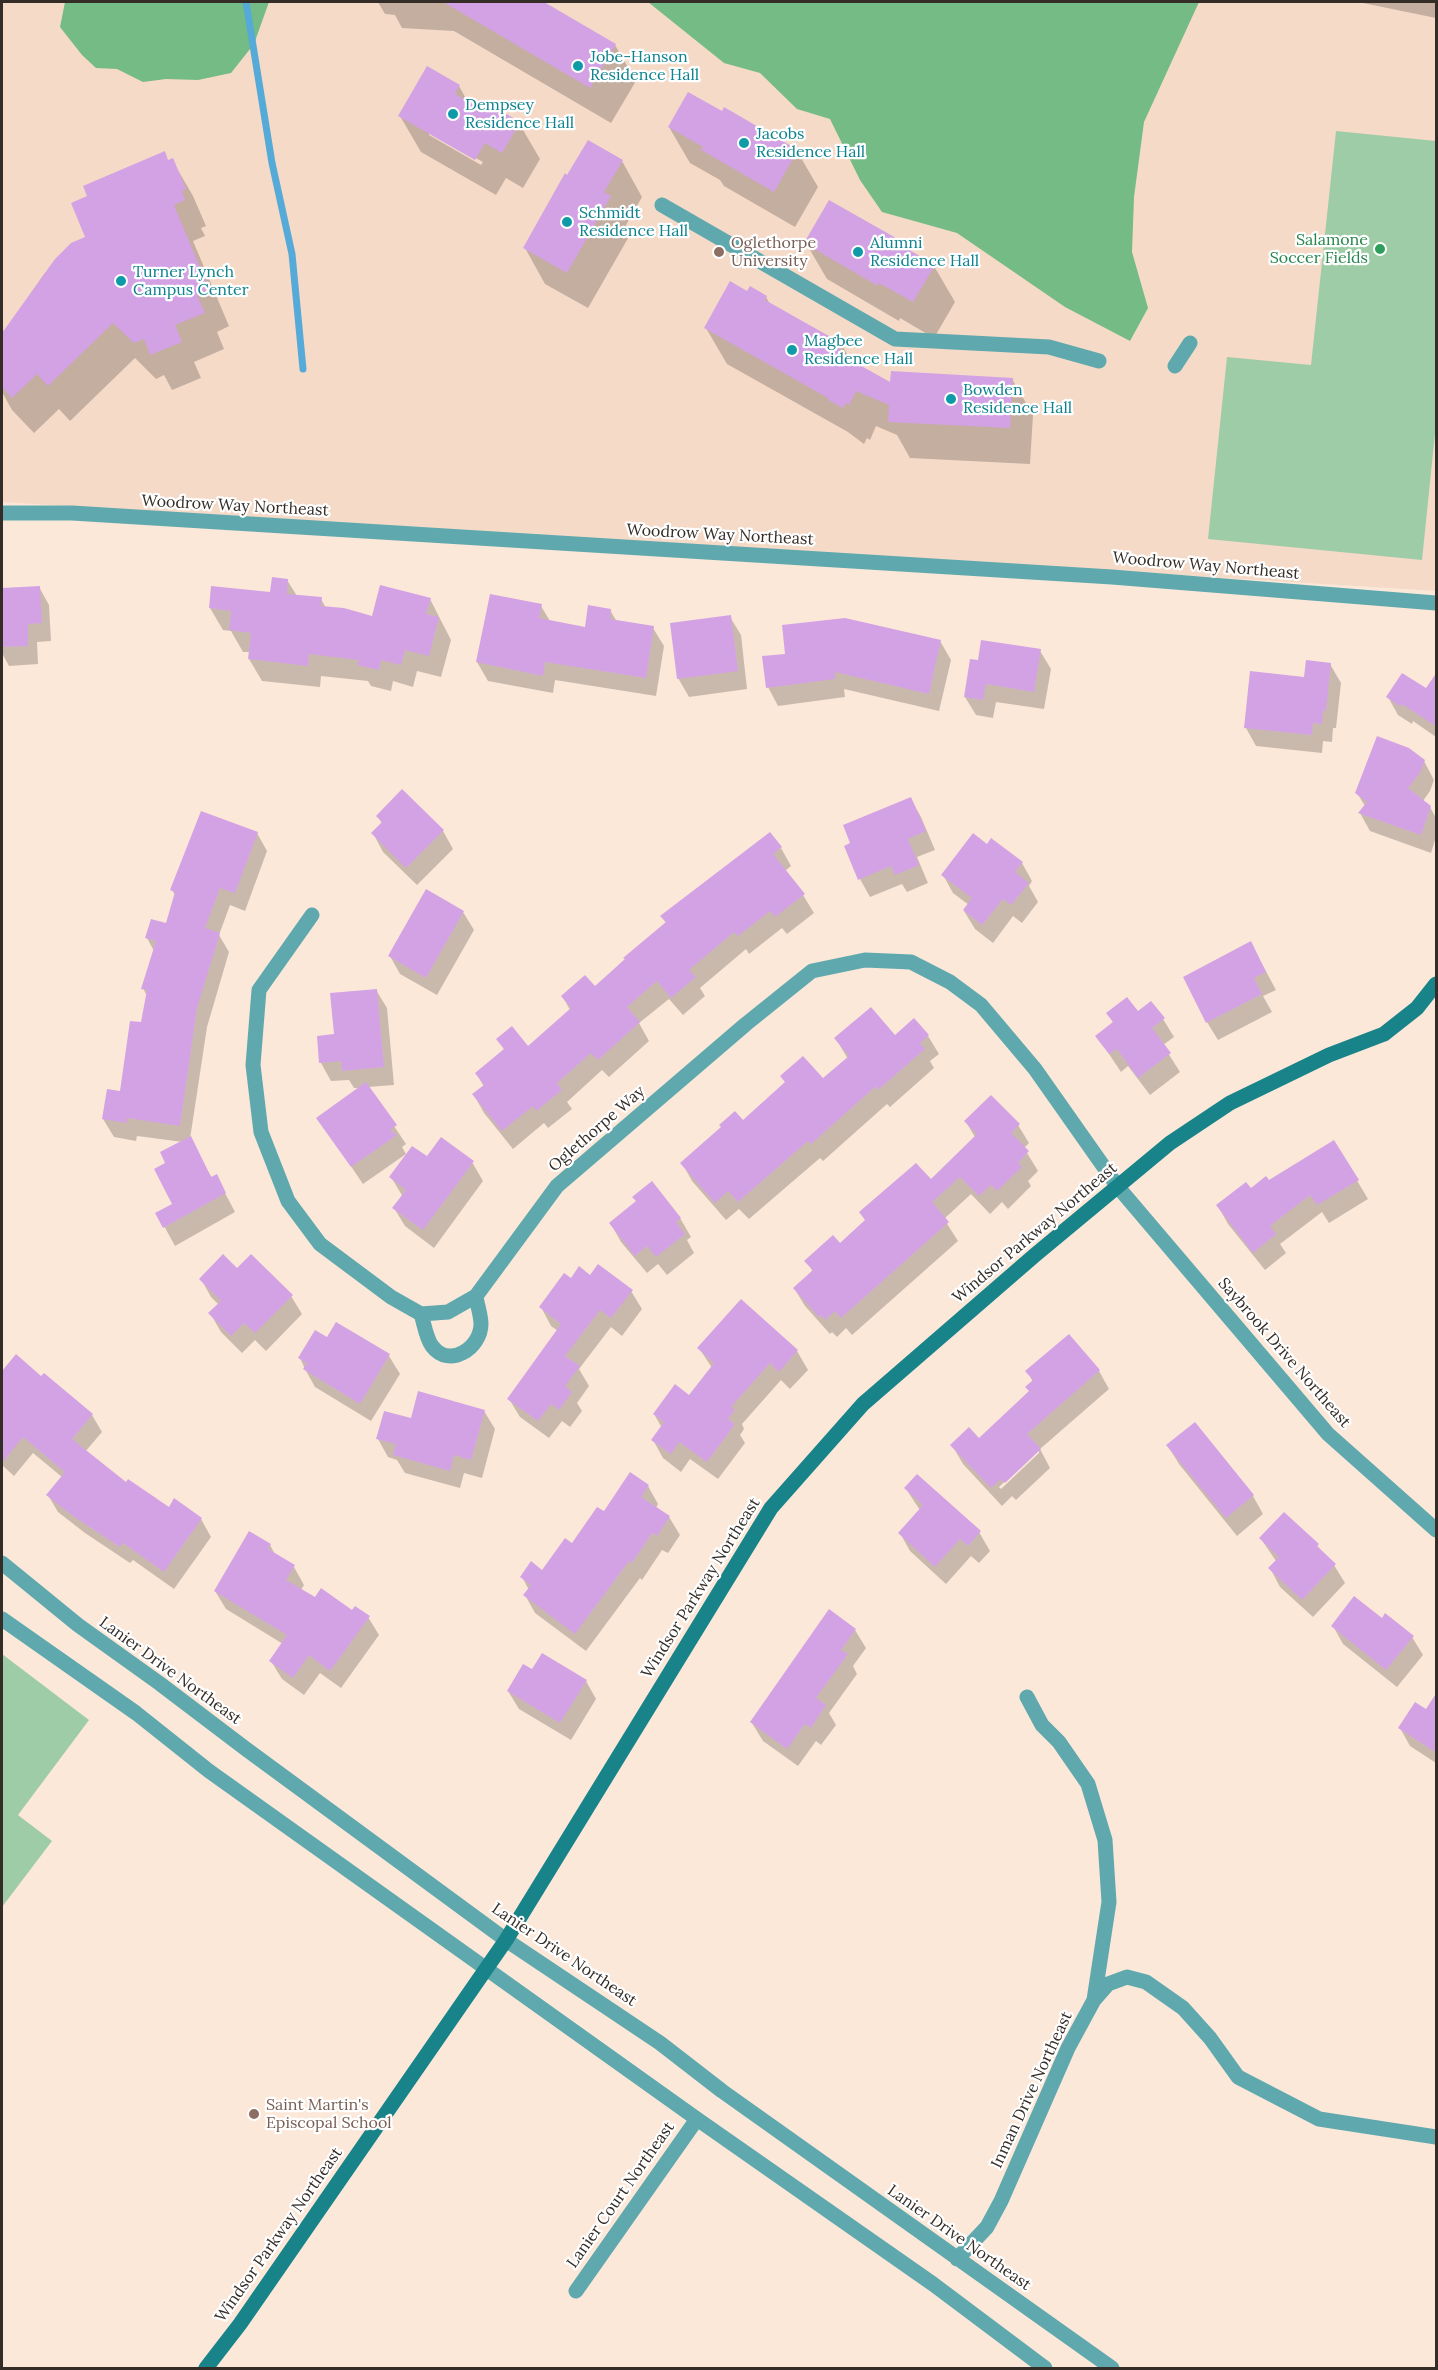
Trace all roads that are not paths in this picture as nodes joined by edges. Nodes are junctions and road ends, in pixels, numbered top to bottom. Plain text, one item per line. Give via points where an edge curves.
1 (662, 206) dead end
2 (1190, 344) dead end
3 (1099, 362) dead end
4 (1175, 366) dead end
5 (2, 513) edge
6 (1437, 603) edge
7 (312, 915) dead end
8 (1437, 984) edge
9 (1118, 1187) junction
10 (476, 1296) junction
11 (421, 1314) junction
12 (1437, 1530) edge
13 (2, 1563) edge
14 (2, 1619) edge
15 (1027, 1697) dead end
16 (506, 1940) junction
17 (487, 1969) junction
18 (1094, 2000) junction
19 (697, 2119) junction
20 (1437, 2137) edge
21 (957, 2259) junction
22 (576, 2291) dead end
23 (206, 2368) edge
24 (1046, 2368) edge
25 (1112, 2368) edge

1 - 3 street via 895,339 1049,347
2 - 4 street
5 - 6 street, Woodrow Way Northeast via 72,513 1100,576
7 - 11 street via 259,990 253,1065 261,1132 288,1201 320,1244 391,1297
8 - 9 street, Windsor Parkway Northeast via 1417,1008 1384,1034 1329,1055 1230,1103 1170,1143
9 - 10 street, Oglethorpe Way via 1035,1069 981,1005 950,982 911,962 865,960 812,971 567,1178
9 - 12 street, Saybrook Drive Northeast via 1328,1434
9 - 16 street, Windsor Parkway Northeast via 863,1404 771,1508
10 - 11 street, Oglethorpe Way via 448,1312
10 - 11 street via 481,1324 477,1341 457,1356 444,1355 432,1346
13 - 16 street, Lanier Drive Northeast via 78,1625
14 - 17 street
15 - 18 street via 1042,1725 1088,1784 1105,1840 1109,1902
16 - 17 street, Windsor Parkway Northeast
16 - 21 street, Lanier Drive Northeast via 660,2043
17 - 19 street
17 - 23 street, Windsor Parkway Northeast
18 - 20 street, Inman Drive Northeast via 1108,1984 1127,1977 1146,1982 1183,2008 1238,2078 1318,2119
18 - 21 street, Inman Drive Northeast via 1068,2048 1001,2201 987,2227
19 - 22 street, Lanier Court Northeast
19 - 24 street
21 - 25 street, Lanier Drive Northeast

